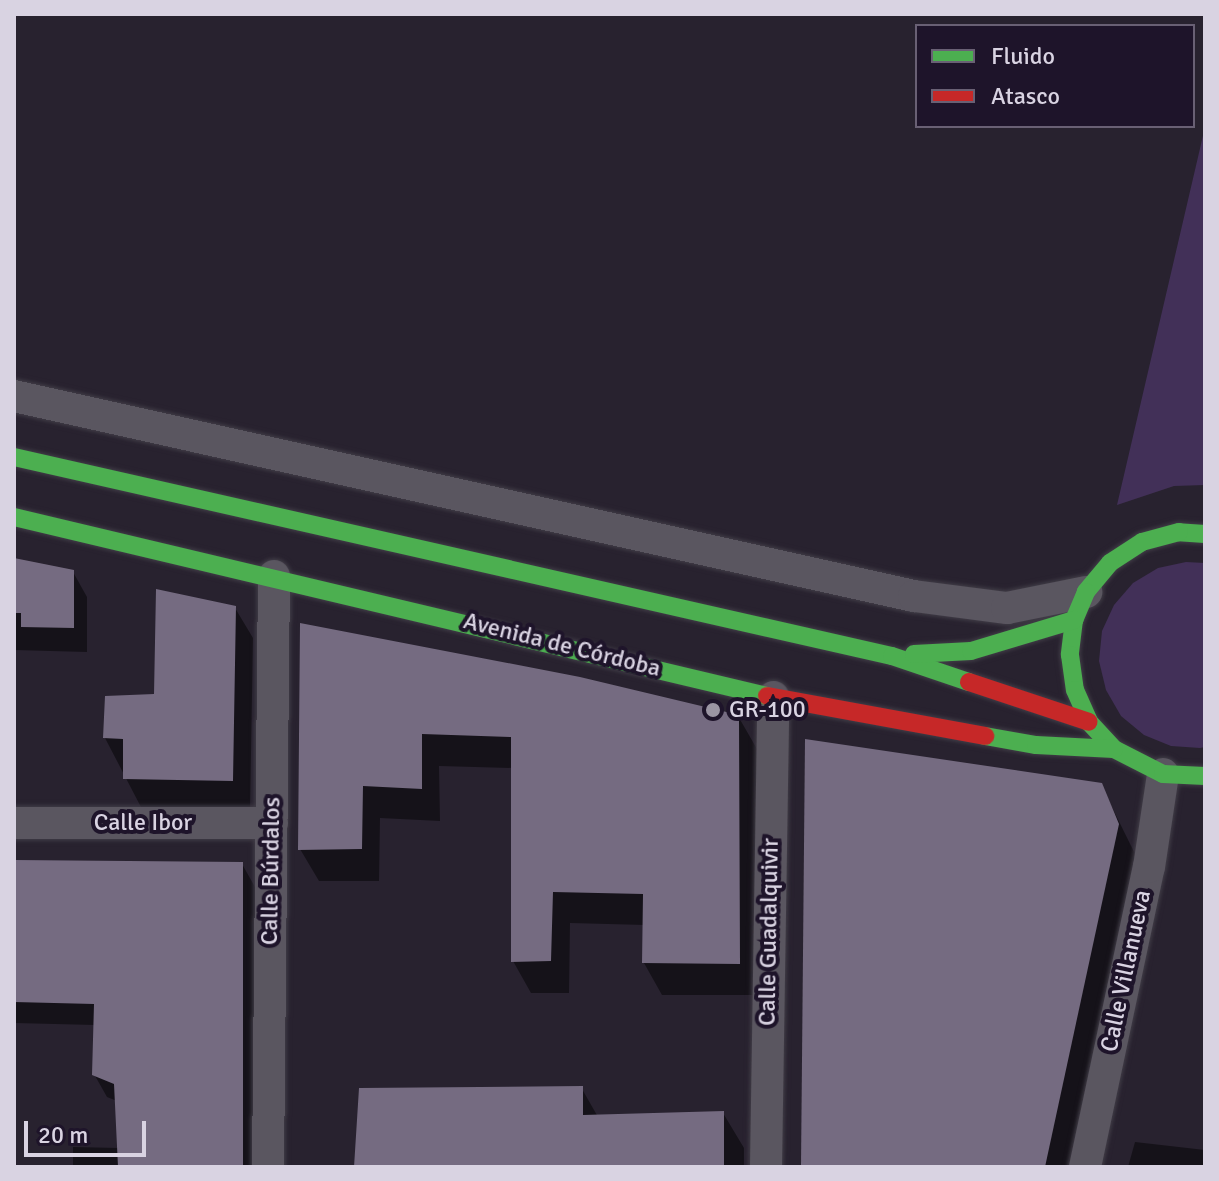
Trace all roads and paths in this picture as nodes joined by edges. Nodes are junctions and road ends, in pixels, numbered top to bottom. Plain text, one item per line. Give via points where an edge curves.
1 (14, 396) edge
2 (14, 457) edge
3 (14, 517) edge
4 (1205, 534) edge
5 (274, 576) junction
6 (1080, 606) junction
7 (892, 656) junction
8 (773, 697) junction
9 (1089, 722) junction
10 (1114, 749) junction
11 (1163, 774) junction
12 (1205, 776) edge
13 (14, 823) edge
14 (272, 823) junction
15 (268, 1167) edge
16 (766, 1167) edge
17 (1085, 1167) edge

1 - 6 street via 914,596 1007,608
2 - 7 street
3 - 5 street, Avenida de Córdoba
4 - 6 street via 1179,532 1142,542 1110,563
5 - 8 street, Avenida de Córdoba
5 - 14 street, Calle Búrdalos
6 - 7 street via 971,651
6 - 9 street via 1070,655 1075,690
7 - 9 street
8 - 10 street, Avenida de Córdoba via 1036,745
8 - 16 street, Calle Guadalquivir
9 - 10 street
10 - 11 street
11 - 12 street
11 - 17 street, Calle Villanueva via 1149,867
13 - 14 street, Calle Ibor
14 - 15 street, Calle Búrdalos

